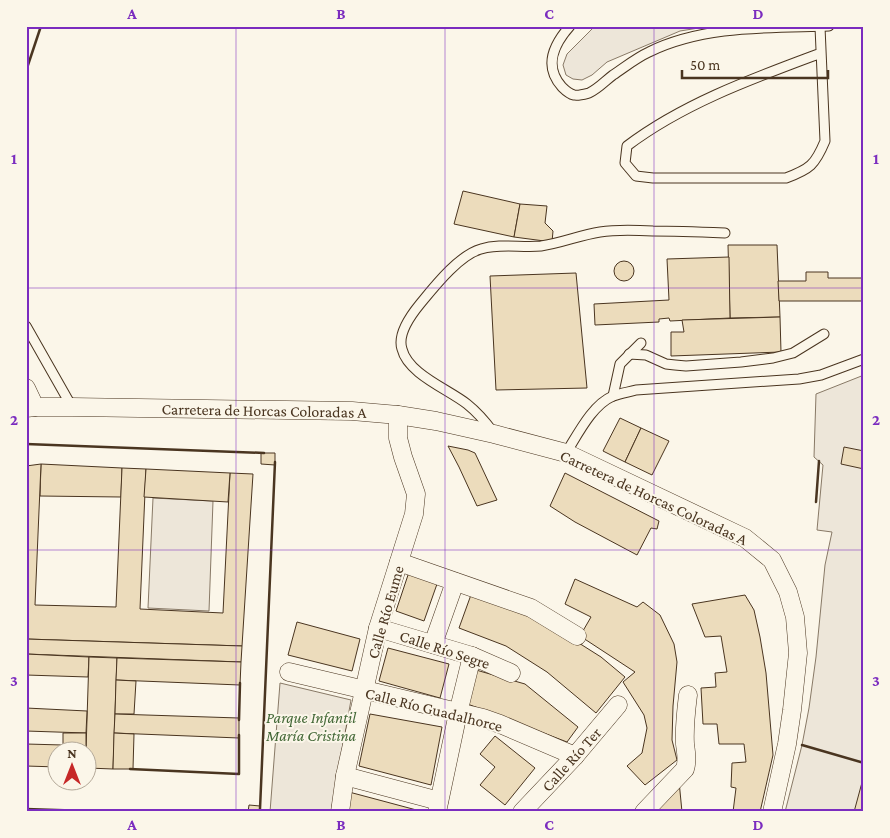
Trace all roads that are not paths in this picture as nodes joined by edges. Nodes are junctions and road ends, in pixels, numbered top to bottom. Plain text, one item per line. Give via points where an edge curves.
1 (570, 26) edge
2 (820, 26) edge
3 (829, 26) edge
4 (821, 52) junction
5 (725, 232) dead end
6 (26, 326) edge
7 (824, 334) dead end
8 (641, 343) dead end
9 (629, 354) junction
10 (864, 359) edge
11 (26, 388) edge
12 (613, 396) junction
13 (72, 407) junction
14 (30, 408) edge
15 (398, 415) junction
16 (494, 434) junction
17 (566, 453) junction
18 (399, 562) junction
19 (455, 582) junction
20 (378, 628) junction
21 (577, 636) dead end
22 (433, 644) junction
23 (472, 656) junction
24 (289, 672) dead end
25 (511, 673) dead end
26 (364, 691) junction
27 (688, 695) dead end
28 (618, 705) dead end
29 (458, 713) junction
30 (576, 756) junction
31 (346, 776) junction
32 (438, 807) edge
33 (340, 812) edge
34 (522, 812) edge
35 (644, 812) edge
36 (772, 812) edge

1 - 2 lane via 551,60 554,77 566,92 575,96 588,93 649,52 695,36 734,30
2 - 3 lane
2 - 4 lane
4 - 4 lane via 825,141 817,158 803,171 786,178 653,178 636,176 625,163 627,146 687,109 734,86
5 - 16 lane via 599,232 539,246 480,249 453,267 413,312 404,328 401,347 415,368 466,403
6 - 13 lane
7 - 9 lane via 794,354 741,362 675,366 646,355
8 - 9 lane
9 - 12 lane via 620,364
10 - 12 lane via 821,375 799,379 636,390
11 - 14 street
12 - 17 lane via 592,412
13 - 14 street, Carretera de Horcas Coloradas A
13 - 15 street, Carretera de Horcas Coloradas A via 342,411
15 - 16 street, Carretera de Horcas Coloradas A
15 - 18 street, Calle Río Eume via 398,438 416,494 414,514
16 - 17 street, Carretera de Horcas Coloradas A
17 - 36 street, Carretera de Horcas Coloradas A via 744,538 772,560 788,592 795,617 798,653 787,744
18 - 19 street
18 - 20 street, Calle Río Eume
19 - 21 street via 531,608
19 - 22 street
20 - 22 street, Calle Río Segre
20 - 26 street, Calle Río Eume
22 - 23 street, Calle Río Segre
23 - 25 street, Calle Río Segre
23 - 29 street
24 - 26 street, Calle Río Guadalhorce
26 - 29 street, Calle Río Guadalhorce
26 - 31 street, Calle Río Eume
27 - 35 street via 687,765
28 - 30 street, Calle Río Ter
29 - 30 street, Calle Río Guadalhorce via 500,724
29 - 32 street
30 - 34 street, Calle Río Ter
31 - 32 street
31 - 33 street, Calle Río Eume

